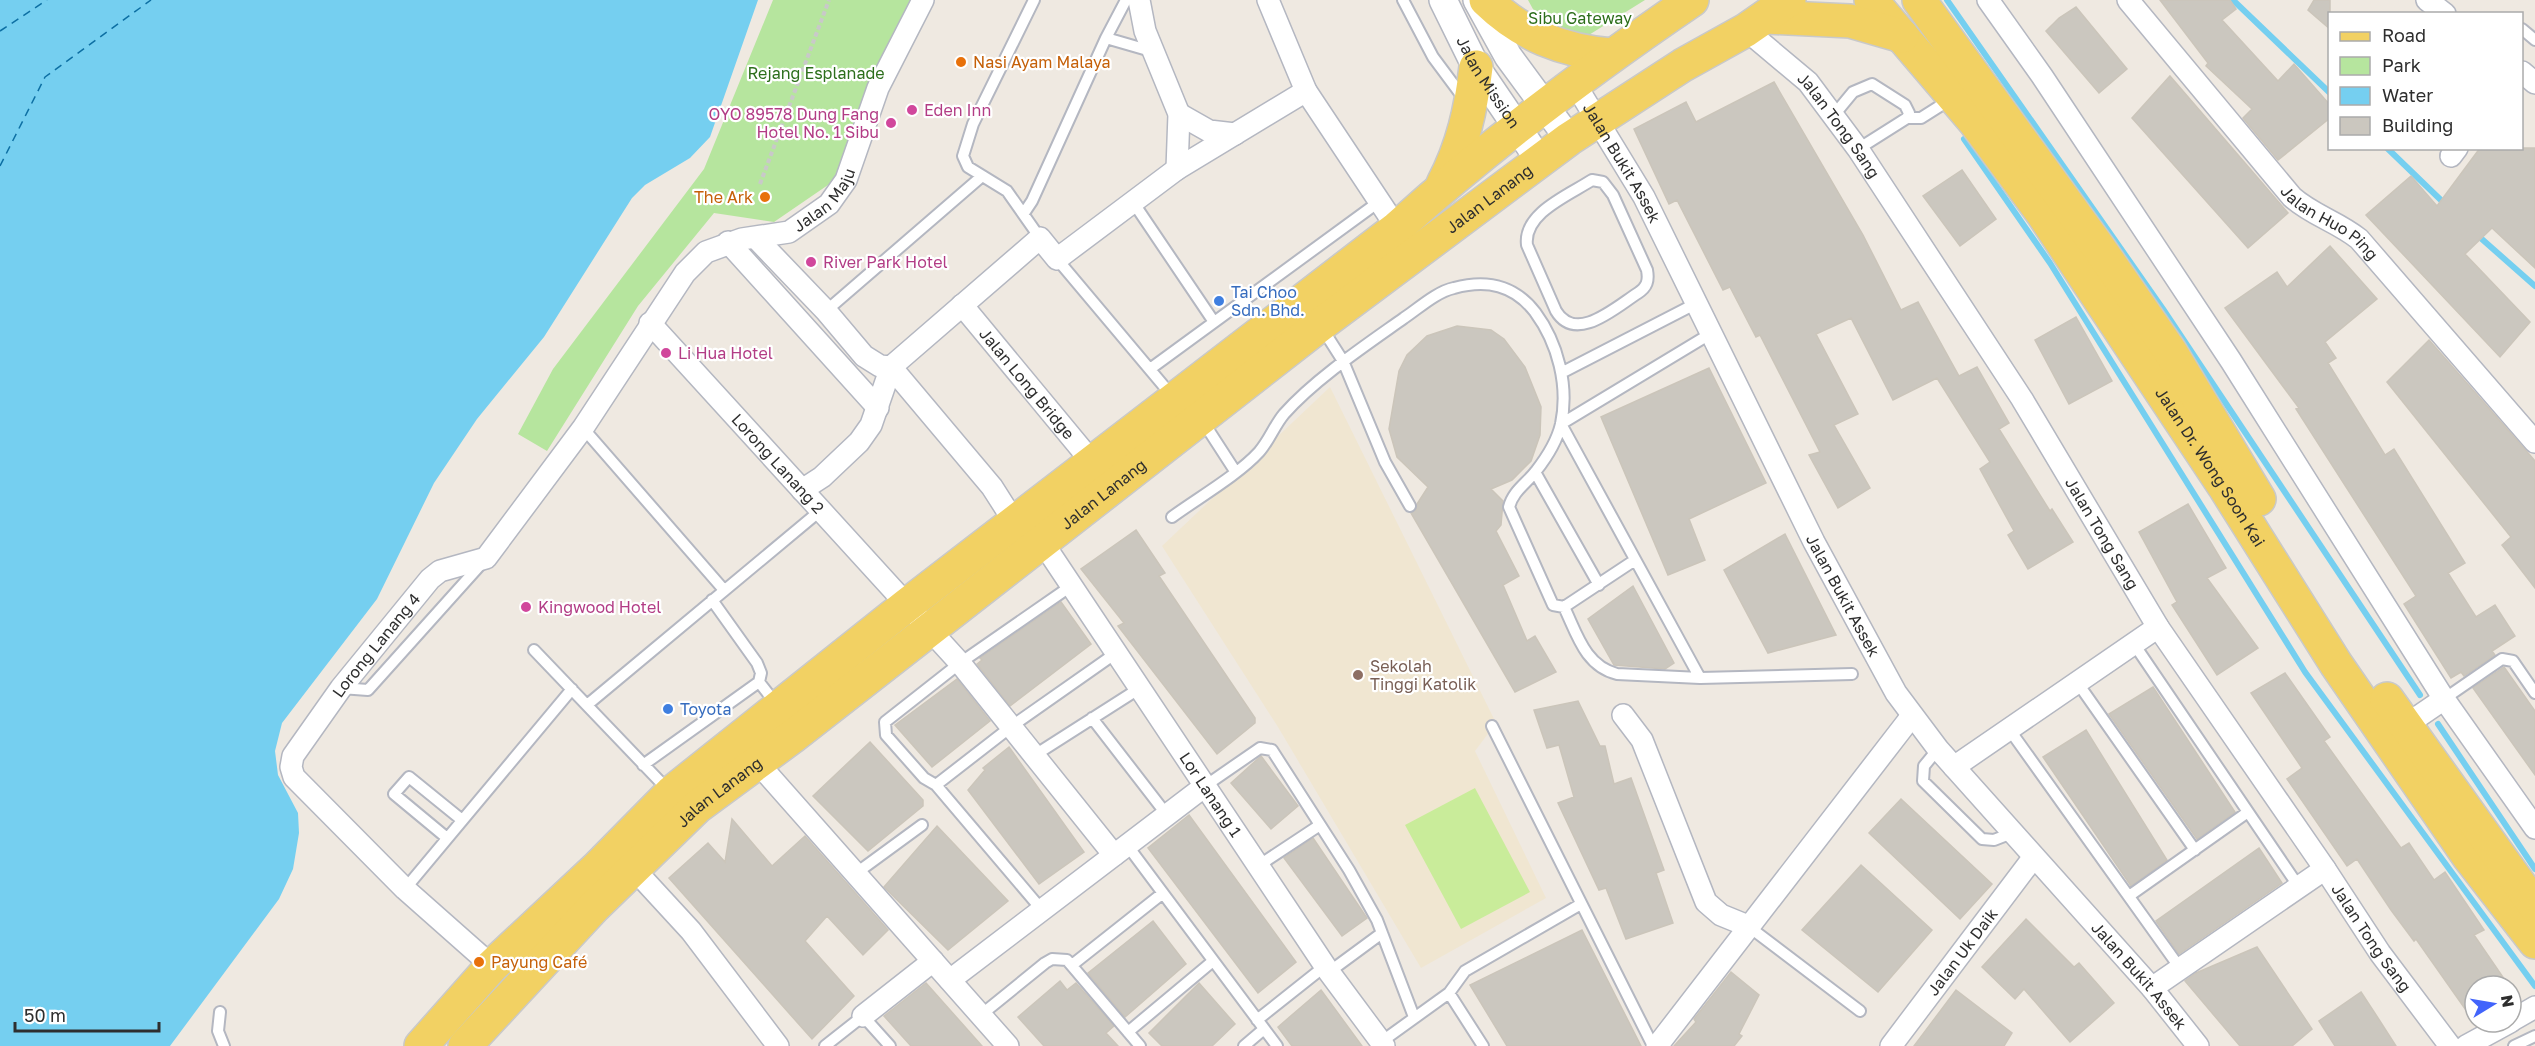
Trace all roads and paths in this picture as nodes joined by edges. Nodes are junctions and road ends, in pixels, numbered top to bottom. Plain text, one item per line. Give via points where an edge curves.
1 (829, 0) edge
2 (923, 0) edge
3 (1034, 0) edge
4 (1126, 0) edge
5 (1139, 0) edge
6 (1268, 0) edge
7 (1403, 0) edge
8 (1443, 0) edge
9 (1477, 0) edge
10 (1486, 0) edge
11 (1692, 0) edge
12 (1871, 0) edge
13 (1919, 0) edge
14 (1988, 0) edge
15 (2128, 0) edge
16 (2427, 0) edge
17 (2442, 12) edge
18 (1767, 16) edge
19 (2523, 30) edge
20 (1902, 36) junction
21 (1106, 38) junction
22 (2535, 40) edge
23 (1156, 53) junction
24 (1612, 55) junction
25 (1476, 67) junction
26 (2523, 73) edge
27 (2535, 83) edge
28 (1575, 84) junction
29 (1306, 91) junction
30 (1954, 97) junction
31 (1470, 107) junction
32 (1545, 107) junction
33 (1179, 114) junction
34 (1834, 115) junction
35 (1598, 118) junction
36 (1907, 118) junction
37 (1518, 129) junction
38 (1235, 134) junction
39 (1569, 139) junction
40 (1858, 149) junction
41 (1540, 161) junction
42 (1177, 169) junction
43 (981, 177) junction
44 (760, 184) dead end
45 (1441, 189) junction
46 (1380, 201) junction
47 (1133, 202) junction
48 (1024, 213) junction
49 (1397, 228) junction
50 (756, 238) junction
51 (1040, 238) junction
52 (728, 242) junction
53 (1057, 259) junction
54 (1695, 304) junction
55 (962, 305) junction
56 (826, 311) junction
57 (1556, 311) junction
58 (650, 322) junction
59 (1214, 322) junction
60 (1543, 323) junction
61 (1320, 325) junction
62 (1710, 334) junction
63 (1343, 361) junction
64 (891, 367) junction
65 (1150, 369) junction
66 (1563, 372) junction
67 (1174, 398) junction
68 (878, 408) junction
69 (1200, 418) junction
70 (1561, 424) junction
71 (583, 428) junction
72 (2535, 442) edge
73 (1092, 462) junction
74 (1235, 471) junction
75 (1535, 472) junction
76 (802, 490) junction
77 (1410, 506) dead end
78 (820, 510) junction
79 (1172, 517) dead end
80 (1028, 532) junction
81 (1635, 560) junction
82 (1071, 585) junction
83 (1599, 585) junction
84 (724, 590) junction
85 (712, 600) junction
86 (1564, 607) junction
87 (918, 616) junction
88 (2158, 627) junction
89 (2134, 644) junction
90 (534, 650) dead end
91 (1116, 653) junction
92 (960, 663) junction
93 (1852, 674) dead end
94 (1700, 678) junction
95 (2077, 682) junction
96 (1140, 688) junction
97 (572, 689) junction
98 (2535, 693) edge
99 (769, 694) junction
100 (2444, 699) junction
101 (587, 705) junction
102 (1623, 715) dead end
103 (1911, 717) junction
104 (1092, 718) junction
105 (2406, 725) junction
106 (1012, 726) junction
107 (1492, 726) dead end
108 (2009, 729) junction
109 (1938, 749) junction
110 (1035, 755) junction
111 (756, 761) junction
112 (644, 765) junction
113 (1954, 767) junction
114 (936, 785) junction
115 (1205, 786) junction
116 (671, 793) junction
117 (2248, 812) junction
118 (1167, 815) junction
119 (462, 820) junction
120 (922, 825) dead end
121 (1320, 825) junction
122 (2535, 828) edge
123 (2012, 833) junction
124 (447, 838) junction
125 (1121, 850) junction
126 (2195, 850) junction
127 (2033, 858) junction
128 (1258, 866) junction
129 (633, 868) junction
130 (2325, 869) junction
131 (855, 874) junction
132 (2299, 887) junction
133 (405, 889) junction
134 (1163, 893) junction
135 (2128, 896) junction
136 (1581, 904) junction
137 (2535, 906) edge
138 (1042, 910) junction
139 (1748, 926) junction
140 (1382, 933) junction
141 (2535, 942) edge
142 (933, 961) junction
143 (1213, 961) junction
144 (1072, 965) junction
145 (492, 966) junction
146 (2180, 968) junction
147 (1327, 969) junction
148 (950, 980) junction
149 (2152, 988) junction
150 (1449, 993) junction
151 (1860, 1011) dead end
152 (220, 1012) dead end
153 (863, 1016) junction
154 (981, 1016) junction
155 (2524, 1016) edge
156 (1414, 1017) junction
157 (1260, 1024) junction
158 (1128, 1032) junction
159 (2535, 1036) edge
160 (476, 1039) edge
161 (1383, 1044) edge
162 (224, 1046) edge
163 (421, 1046) edge
164 (778, 1046) edge
165 (825, 1046) edge
166 (890, 1046) edge
167 (1008, 1046) edge
168 (1140, 1046) edge
169 (1244, 1046) edge
170 (1277, 1046) edge
171 (1483, 1046) edge
172 (1655, 1046) edge
173 (1891, 1046) edge
174 (2198, 1046) edge
175 (2450, 1046) edge
176 (2466, 1046) edge
177 (2514, 1046) edge

1 - 44 path
2 - 50 street, Jalan Maju via 878,88 846,180 829,204 789,232
3 - 43 lane via 966,143 963,156 968,167
4 - 21 lane
5 - 23 street via 1145,32
6 - 29 street
7 - 31 lane via 1433,57
8 - 25 street, Jalan Mission
9 - 32 street, Jalan Mission via 1508,56
10 - 24 main road via 1504,17 1533,34 1580,53
11 - 24 main road, Jalan Lanang
12 - 20 main road, Jalan Dr. Wong Soon Kai
13 - 105 main road, Jalan Dr. Wong Soon Kai via 2170,351 2363,664
14 - 100 street via 2231,361
15 - 72 street, Jalan Huo Ping via 2292,197 2307,211 2359,239
16 - 17 street
18 - 20 main road via 1850,21
18 - 34 street, Jalan Tong Sang via 1808,82
18 - 35 main road, Jalan Lanang
19 - 22 lane
20 - 30 main road, Jalan Dr. Wong Soon Kai
21 - 23 lane
21 - 48 lane
23 - 33 street
24 - 28 main road, Jalan Lanang
25 - 31 main road
25 - 37 street, Jalan Mission
26 - 27 street
28 - 32 main road, Jalan Lanang
28 - 35 street, Jalan Bukit Assek
29 - 38 street
29 - 46 street
30 - 36 lane via 1921,118
30 - 141 main road, Jalan Dr. Wong Soon Kai via 2049,223 2337,664 2469,857
31 - 45 main road via 1458,156
32 - 37 main road, Jalan Lanang
32 - 39 street, Jalan Mission
33 - 38 street via 1209,131
33 - 42 street
34 - 36 lane via 1853,92 1872,84 1905,105
34 - 40 street, Jalan Tong Sang
35 - 39 main road, Jalan Lanang
35 - 54 street, Jalan Bukit Assek via 1644,197
36 - 40 lane
37 - 41 street, Jalan Mission
37 - 45 main road, Jalan Lanang
38 - 42 street
39 - 41 main road, Jalan Lanang
40 - 88 street, Jalan Tong Sang via 2022,399
41 - 61 main road, Jalan Lanang
42 - 47 street
43 - 48 lane via 1008,191
43 - 56 lane
45 - 49 main road, Jalan Lanang
46 - 49 street
46 - 59 lane
47 - 53 street
47 - 59 lane
48 - 51 lane
49 - 67 main road, Jalan Lanang
50 - 52 street, Jalan Maju
50 - 56 street
51 - 53 street
51 - 55 street
52 - 58 street, Jalan Maju via 706,252 685,273
52 - 68 street
53 - 65 lane
54 - 62 street, Jalan Bukit Assek
54 - 66 lane
55 - 64 street
55 - 73 street, Jalan Long Bridge
56 - 64 street via 864,356 880,366
57 - 57 lane via 1526,235 1538,215 1592,180 1603,182 1613,195 1649,279 1645,288 1585,325 1562,321
57 - 60 lane
58 - 71 street, Lorong Lanang 4
58 - 76 street, Lorong Lanang 2
59 - 65 lane
60 - 63 lane via 1516,292 1483,285 1453,288
60 - 66 lane
61 - 63 lane
61 - 69 main road, Jalan Lanang
62 - 70 lane
62 - 103 street, Jalan Bukit Assek via 1814,542
63 - 74 lane via 1284,415 1260,451
63 - 77 lane via 1385,462
64 - 68 street
64 - 80 street, Lor Lanang 1
65 - 67 lane
66 - 70 lane
67 - 73 main road, Jalan Lanang
68 - 76 street via 859,442
69 - 74 lane
69 - 80 main road, Jalan Lanang
70 - 75 lane via 1553,446
70 - 81 lane
71 - 84 lane
71 - 133 street, Lorong Lanang 4 via 486,558 440,572 430,579 298,746 291,767 294,777
73 - 80 main road, Jalan Lanang
74 - 79 lane
75 - 83 lane
75 - 86 lane via 1512,496 1509,507 1553,606
76 - 78 street, Lorong Lanang 2
78 - 84 lane
78 - 87 street, Lorong Lanang 2
80 - 82 street, Lor Lanang 1
80 - 87 main road, Jalan Lanang
81 - 83 lane
81 - 94 lane
82 - 91 street, Lor Lanang 1
82 - 92 lane
83 - 86 lane
84 - 85 lane
85 - 99 lane via 757,663
85 - 101 lane
86 - 94 lane via 1590,660 1605,671 1630,676
87 - 92 street, Lorong Lanang 2
87 - 99 main road, Jalan Lanang
87 - 111 main road, Jalan Lanang via 792,737
88 - 89 street
88 - 130 street, Jalan Tong Sang
89 - 95 street
89 - 117 lane
90 - 97 lane
91 - 96 street, Lor Lanang 1
91 - 106 lane
92 - 106 street, Lorong Lanang 2
92 - 114 lane via 885,722 886,735 924,778
93 - 94 lane
95 - 108 street
95 - 126 lane
96 - 104 lane
96 - 115 street, Lor Lanang 1
97 - 101 lane
97 - 119 lane
98 - 100 lane via 2513,661 2502,659
99 - 112 lane
99 - 116 main road, Jalan Lanang
100 - 105 street
100 - 122 street
101 - 112 lane
102 - 139 street via 1642,740 1706,902 1721,915
103 - 109 street, Jalan Bukit Assek
103 - 139 street
104 - 110 lane
104 - 118 lane
105 - 137 main road, Jalan Dr. Wong Soon Kai
106 - 110 street, Lorong Lanang 2
106 - 114 lane
107 - 136 lane
108 - 113 street
108 - 135 lane
109 - 113 street, Jalan Bukit Assek
109 - 123 lane via 1924,766 1923,781 1982,840
110 - 125 street, Lorong Lanang 2
111 - 129 main road, Jalan Lanang via 698,807
111 - 131 street
112 - 116 lane
113 - 123 street, Jalan Bukit Assek
114 - 138 lane
115 - 118 street
115 - 121 lane via 1260,748 1268,748 1275,753
115 - 128 street, Lor Lanang 1
116 - 145 main road, Jalan Lanang
117 - 126 lane
117 - 132 lane
118 - 125 street
119 - 124 lane
119 - 124 lane via 409,777 394,794
120 - 131 lane
121 - 128 lane
121 - 140 lane
123 - 127 street, Jalan Bukit Assek
124 - 133 lane
125 - 134 lane
125 - 138 street
126 - 135 lane
127 - 149 street, Jalan Bukit Assek
127 - 173 street, Jalan Uk Daik
128 - 147 street, Lor Lanang 1
129 - 160 main road, Jalan Lanang
129 - 164 street via 691,931
130 - 132 street
130 - 175 street, Jalan Tong Sang via 2380,953
131 - 142 street
132 - 146 street
133 - 145 street, Lorong Lanang 4
134 - 143 lane
134 - 144 lane
135 - 146 lane
136 - 150 lane via 1465,972
136 - 172 lane
138 - 148 street
139 - 151 lane
139 - 172 street
140 - 147 lane
140 - 156 lane
142 - 148 street
142 - 153 street
143 - 157 lane
143 - 158 lane
144 - 154 lane via 1067,960 1052,959
144 - 158 lane
145 - 163 main road, Jalan Lanang
146 - 149 street
147 - 157 lane
147 - 161 street, Lor Lanang 1
148 - 154 street
149 - 174 street, Jalan Bukit Assek
150 - 156 lane
150 - 171 lane
152 - 162 lane via 218,1031
153 - 165 lane
153 - 166 lane
154 - 167 street
155 - 176 street
156 - 161 lane
157 - 169 lane
157 - 170 lane
158 - 168 lane
159 - 177 lane

